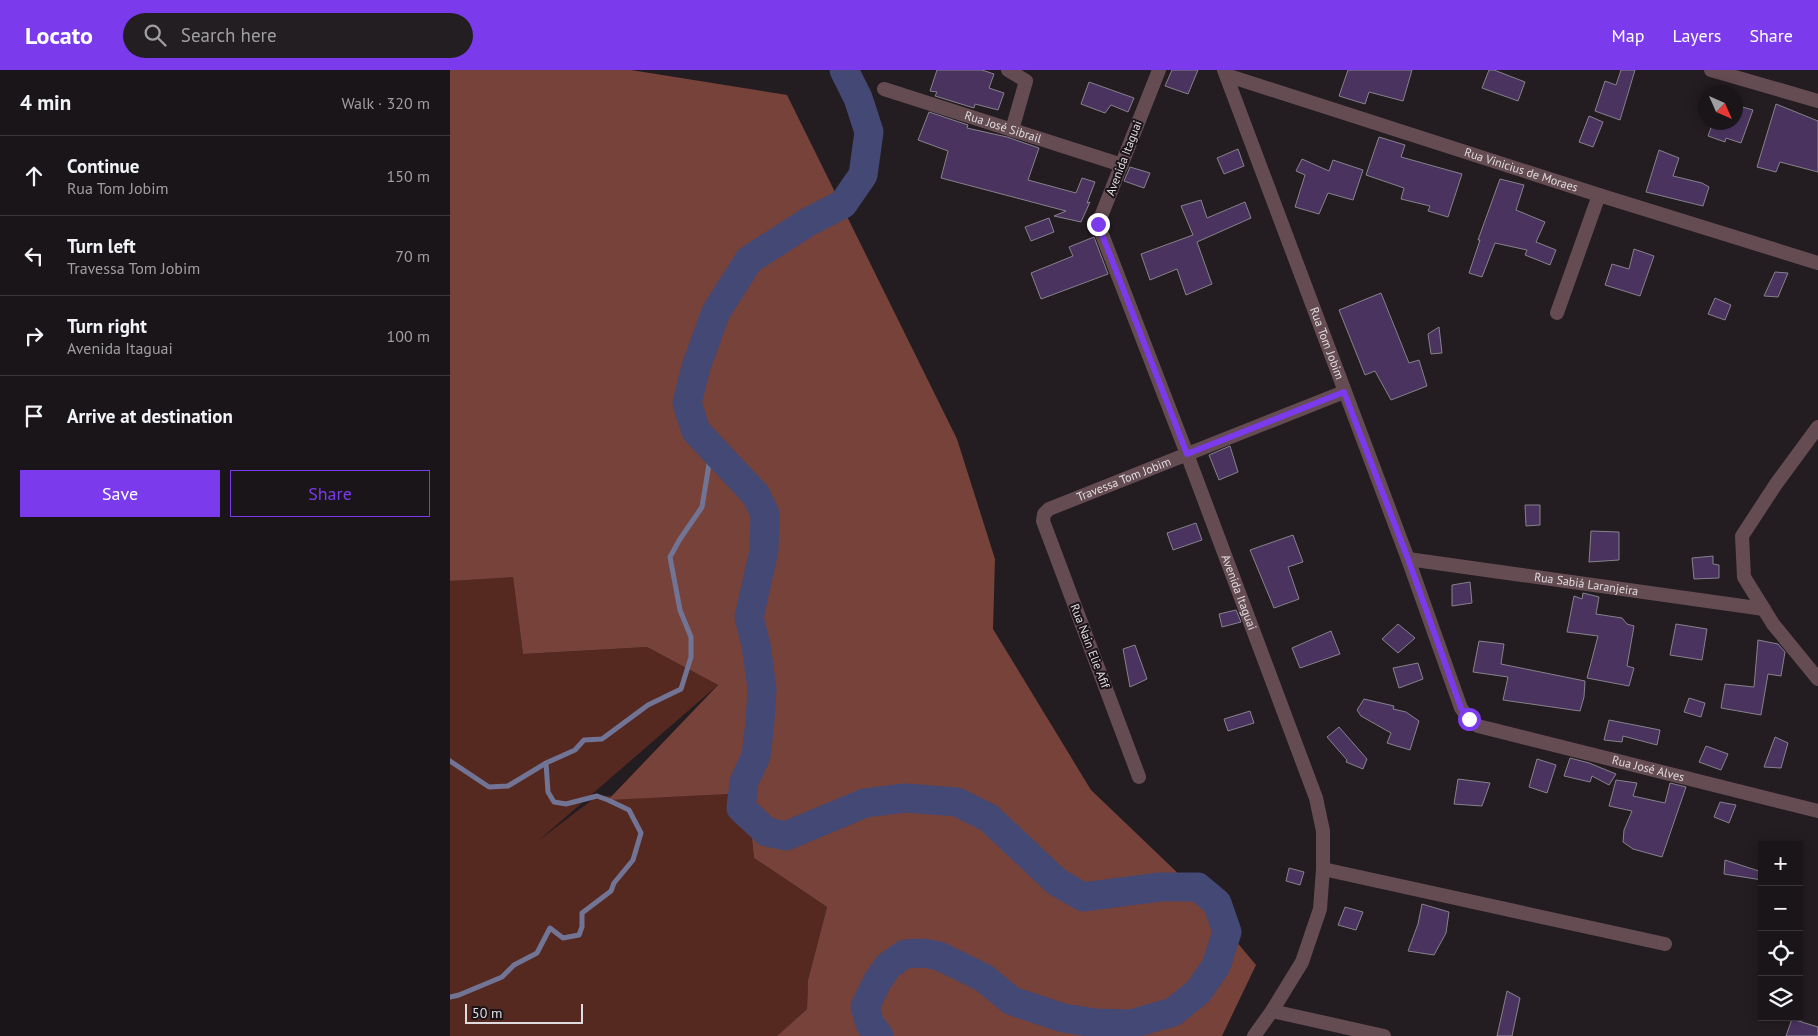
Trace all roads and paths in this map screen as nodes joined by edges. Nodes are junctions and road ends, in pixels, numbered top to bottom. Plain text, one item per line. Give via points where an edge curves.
1 (1008, 70) edge
2 (1159, 70) edge
3 (1711, 70) edge
4 (1225, 72) edge
5 (1736, 74) edge
6 (884, 89) dead end
7 (1818, 102) edge
8 (1012, 130) junction
9 (1122, 165) junction
10 (1598, 195) junction
11 (1818, 263) edge
12 (1557, 313) dead end
13 (1344, 392) junction
14 (1818, 427) edge
15 (1187, 454) junction
16 (1044, 514) joint
17 (1408, 559) junction
18 (1764, 609) junction
19 (1818, 679) edge
20 (1478, 726) joint
21 (1139, 778) dead end
22 (1818, 811) edge
23 (1323, 869) junction
24 (1665, 944) dead end
25 (1272, 1011) junction
26 (1254, 1036) edge
27 (1384, 1036) edge

1 - 8 street via 1026,81
2 - 9 street, Avenida Itaguai
3 - 5 street
4 - 10 street, Rua Vinicius de Moraes
4 - 13 street, Rua Tom Jobim
5 - 7 street
6 - 8 street, Rua José Sibrail
8 - 9 street, Rua José Sibrail
9 - 15 street, Avenida Itaguai via 1098,224
10 - 11 street, Rua Vinicius de Moraes
10 - 12 street
13 - 15 street, Travessa Tom Jobim
13 - 17 street, Rua Tom Jobim
14 - 18 street via 1742,536 1744,577
15 - 16 street, Travessa Tom Jobim via 1049,509
15 - 23 street, Avenida Itaguai via 1316,798 1323,831
16 - 21 street, Rua Nain Elie Afif via 1043,521
17 - 18 street, Rua Sabiá Laranjeira
17 - 20 street, Rua Tom Jobim via 1461,708
18 - 19 street
20 - 22 street, Rua José Alves
23 - 24 street
23 - 25 street, Avenida Itaguai via 1320,909 1302,962
25 - 26 street, Avenida Itaguai
25 - 27 street

